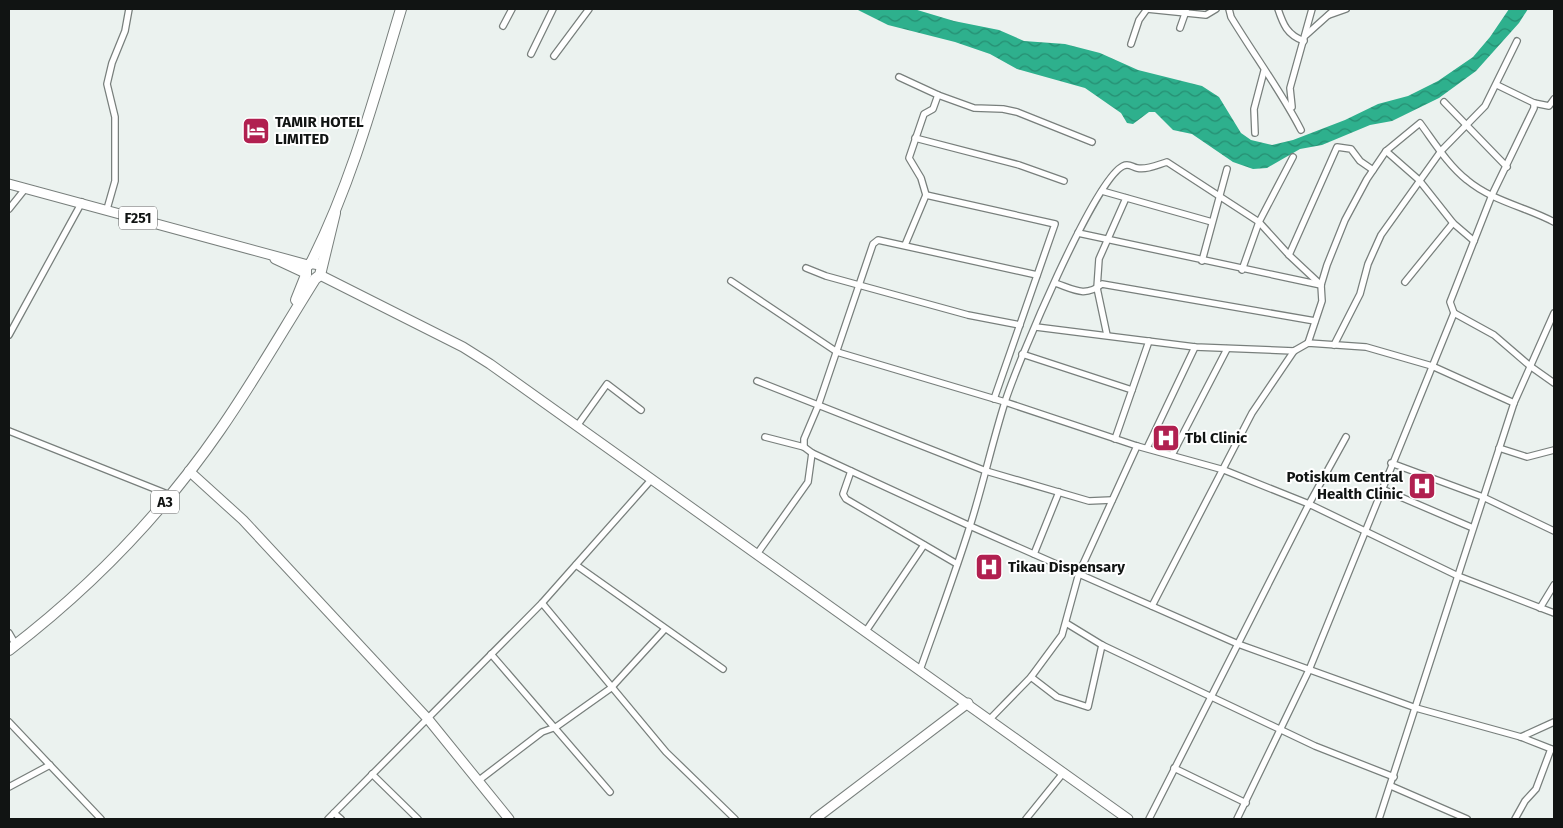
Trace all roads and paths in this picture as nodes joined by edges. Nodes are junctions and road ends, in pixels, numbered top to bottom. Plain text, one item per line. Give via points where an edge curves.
1 (129, 9) edge
2 (401, 9) edge
3 (512, 9) edge
4 (553, 9) edge
5 (588, 9) edge
6 (1147, 9) edge
7 (1216, 9) edge
8 (1229, 9) edge
9 (1278, 9) edge
10 (1312, 9) edge
11 (1335, 9) edge
12 (1346, 9) edge
13 (1186, 11) edge
14 (1325, 17) junction
15 (503, 26) dead end
16 (1180, 28) dead end
17 (1306, 35) junction
18 (1304, 41) junction
19 (1517, 41) dead end
20 (1131, 44) dead end
21 (531, 54) dead end
22 (554, 56) dead end
23 (1264, 71) junction
24 (899, 78) dead end
25 (1497, 85) junction
26 (938, 96) junction
27 (1554, 99) edge
28 (1444, 102) dead end
29 (1534, 103) junction
30 (1293, 114) junction
31 (1467, 125) junction
32 (1301, 130) dead end
33 (1255, 133) dead end
34 (916, 138) junction
35 (1092, 142) dead end
36 (1386, 151) junction
37 (1441, 151) junction
38 (1293, 157) dead end
39 (1507, 167) junction
40 (1227, 169) dead end
41 (1373, 170) junction
42 (1419, 180) junction
43 (1064, 181) dead end
44 (9, 184) edge
45 (25, 189) junction
46 (1102, 191) junction
47 (926, 195) junction
48 (1492, 196) junction
49 (1219, 197) junction
50 (1126, 198) junction
51 (82, 202) junction
52 (9, 209) edge
53 (107, 210) junction
54 (1212, 222) junction
55 (1260, 222) junction
56 (1554, 222) edge
57 (1453, 223) junction
58 (1078, 233) junction
59 (1109, 240) junction
60 (1474, 241) junction
61 (905, 245) junction
62 (1289, 255) junction
63 (1202, 261) junction
64 (806, 268) dead end
65 (1242, 270) junction
66 (312, 271) junction
67 (1037, 275) junction
68 (731, 281) dead end
69 (1405, 282) dead end
70 (1055, 283) junction
71 (1321, 285) junction
72 (860, 286) junction
73 (1097, 288) junction
74 (1454, 313) junction
75 (1554, 313) edge
76 (1315, 321) junction
77 (1020, 325) junction
78 (1036, 327) junction
79 (1107, 335) junction
80 (9, 336) edge
81 (1149, 341) junction
82 (1308, 343) junction
83 (1334, 344) junction
84 (1195, 348) junction
85 (1227, 349) junction
86 (1294, 351) junction
87 (837, 352) junction
88 (1022, 354) junction
89 (1432, 366) junction
90 (1530, 366) junction
91 (757, 381) dead end
92 (1554, 383) edge
93 (1132, 390) junction
94 (994, 399) junction
95 (1005, 402) junction
96 (1514, 403) junction
97 (818, 406) junction
98 (641, 410) dead end
99 (577, 426) junction
100 (9, 431) edge
101 (765, 437) dead end
102 (1346, 437) dead end
103 (1115, 439) junction
104 (1137, 446) junction
105 (804, 447) junction
106 (1147, 448) junction
107 (1499, 448) junction
108 (1554, 450) edge
109 (812, 453) junction
110 (1172, 456) junction
111 (1391, 464) junction
112 (1224, 470) junction
113 (189, 471) junction
114 (851, 471) junction
115 (986, 471) junction
116 (651, 480) junction
117 (1382, 489) junction
118 (1059, 492) junction
119 (170, 495) junction
120 (1483, 497) junction
121 (1112, 500) junction
122 (1309, 504) junction
123 (970, 526) junction
124 (1473, 528) junction
125 (1554, 531) edge
126 (1366, 532) junction
127 (924, 546) junction
128 (757, 554) junction
129 (1034, 554) junction
130 (957, 564) junction
131 (576, 566) junction
132 (1080, 574) junction
133 (1458, 576) junction
134 (1554, 585) edge
135 (542, 603) junction
136 (1152, 606) junction
137 (1540, 608) junction
138 (1554, 613) edge
139 (1066, 623) junction
140 (665, 629) junction
141 (866, 632) junction
142 (9, 633) edge
143 (1238, 644) junction
144 (1102, 645) junction
145 (12, 648) edge
146 (491, 654) junction
147 (723, 670) dead end
148 (920, 670) junction
149 (1310, 670) junction
150 (1031, 677) junction
151 (611, 688) junction
152 (1211, 696) junction
153 (968, 703) junction
154 (1416, 708) junction
155 (428, 719) junction
156 (990, 719) junction
157 (9, 722) edge
158 (1554, 722) edge
159 (556, 727) junction
160 (1282, 729) junction
161 (1521, 737) junction
162 (1553, 750) edge
163 (50, 765) junction
164 (1174, 768) junction
165 (1064, 772) junction
166 (372, 774) junction
167 (1394, 777) junction
168 (478, 781) junction
169 (1391, 786) junction
170 (9, 787) edge
171 (610, 792) dead end
172 (1246, 803) junction
173 (334, 813) junction
174 (97, 818) edge
175 (328, 819) edge
176 (341, 819) edge
177 (418, 819) edge
178 (509, 819) edge
179 (735, 819) edge
180 (815, 819) edge
181 (1026, 819) edge
182 (1128, 819) edge
183 (1149, 819) edge
184 (1237, 819) edge
185 (1379, 819) edge
186 (1467, 819) edge
187 (1515, 819) edge

1 - 53 street via 107,84 114,117 115,181
2 - 66 highway, A3 via 336,213
3 - 15 street
4 - 21 street
5 - 22 street
6 - 13 street
6 - 20 street via 1139,20
7 - 13 street via 1206,15
8 - 23 street
9 - 18 street via 1285,28
10 - 17 street
11 - 14 street
12 - 14 street
13 - 16 street
14 - 17 street
17 - 18 street
18 - 30 street via 1290,88
19 - 25 street
23 - 30 street
23 - 33 street via 1254,109
24 - 26 street
25 - 29 street
25 - 31 street via 1485,106
26 - 34 street via 932,109 924,114
26 - 35 street via 974,108 1017,112
27 - 29 street via 1549,106
28 - 31 street
29 - 39 street
30 - 32 street
31 - 37 street
31 - 39 street
34 - 43 street via 1019,165
34 - 47 street via 909,158 921,178
36 - 37 street via 1420,123
36 - 41 street
36 - 42 street
37 - 42 street
37 - 48 street via 1467,180
38 - 55 street
39 - 48 street
40 - 49 street
41 - 62 street via 1350,149 1337,147
41 - 71 street via 1345,220
42 - 57 street
42 - 83 street via 1373,250 1360,294
44 - 45 main road, F251
45 - 51 main road, F251
45 - 52 street
46 - 49 street via 1122,166 1151,167 1167,162
46 - 50 street
46 - 58 street
47 - 61 street
47 - 67 street via 1055,224
48 - 56 street
48 - 60 street
49 - 54 street
49 - 55 street
50 - 54 street
50 - 59 street
51 - 53 main road, F251
51 - 80 street
53 - 66 main road, F251 via 266,254
54 - 63 street
55 - 62 street
55 - 65 street
57 - 60 street
57 - 69 street
58 - 59 street
58 - 70 street
59 - 63 street
59 - 73 street via 1099,259
60 - 74 street via 1450,302
61 - 67 street
61 - 72 street via 878,240 873,244
62 - 71 street
63 - 65 street
64 - 72 street
65 - 71 street
66 - 99 main road via 463,347
66 - 113 highway, A3 via 287,324 246,391
67 - 77 street
68 - 87 street
70 - 73 street via 1083,292 1093,292
70 - 78 street
71 - 76 street via 1323,293
72 - 77 street via 968,315
72 - 87 street
73 - 76 street via 1102,284
73 - 79 street
74 - 89 street
74 - 90 street via 1494,334
75 - 90 street
76 - 82 street
77 - 94 street
78 - 79 street
78 - 88 street
79 - 81 street
81 - 84 street
81 - 93 street
82 - 83 street
82 - 86 street
83 - 89 street via 1366,347
84 - 85 street
84 - 106 street
85 - 86 street
85 - 110 street
86 - 112 street via 1252,413
87 - 94 street
87 - 97 street
88 - 93 street
88 - 95 street
89 - 96 street
89 - 111 street
90 - 92 street
90 - 96 street
91 - 97 street
93 - 103 street
94 - 95 street
95 - 103 street
95 - 115 street
96 - 107 street
97 - 105 street via 804,439
97 - 115 street
98 - 99 street via 607,384
99 - 116 main road
100 - 119 street
101 - 105 street
102 - 122 street
103 - 104 street
104 - 106 street
104 - 121 street
105 - 109 street
106 - 110 street
107 - 108 street via 1527,457
107 - 120 street
109 - 114 street
109 - 128 street via 808,482
110 - 112 street
111 - 117 street
111 - 120 street
112 - 122 street
112 - 136 street
113 - 119 highway, A3
113 - 155 main road via 243,520
114 - 123 street
114 - 127 street via 843,494 846,499
115 - 118 street
115 - 123 street
116 - 128 main road
116 - 131 street
117 - 124 street
117 - 126 street
118 - 121 street via 1089,501
118 - 129 street
119 - 145 highway, A3 via 102,571
120 - 124 street
120 - 125 street
121 - 132 street
122 - 126 street
122 - 143 street
123 - 129 street
123 - 130 street
124 - 133 street
126 - 133 street
126 - 149 street
127 - 130 street
127 - 141 street
128 - 141 main road
129 - 132 street
130 - 148 street
131 - 135 street
131 - 140 street
132 - 136 street
132 - 139 street
133 - 137 street
133 - 154 street
134 - 137 street
135 - 146 street
135 - 151 street
136 - 143 street
137 - 138 street
139 - 144 street
139 - 150 street via 1055,646
140 - 147 street
140 - 151 street
141 - 148 main road
142 - 145 street
143 - 149 street
143 - 152 street
144 - 150 street via 1088,707 1057,697
144 - 152 street
146 - 155 street
146 - 159 street
148 - 153 main road
149 - 154 street
149 - 160 street
150 - 156 street
151 - 159 street
151 - 179 street via 666,752
152 - 160 street
152 - 164 street
153 - 156 main road
153 - 180 main road
154 - 161 street
154 - 167 street
155 - 166 street
155 - 168 main road
156 - 165 main road
157 - 163 street
158 - 161 street
159 - 168 street via 542,732
159 - 171 street
160 - 167 street via 1315,746
160 - 172 street
161 - 162 street
162 - 187 street via 1536,789 1524,801
163 - 170 street
163 - 174 street
164 - 172 street
164 - 183 street
165 - 181 street
165 - 182 main road
166 - 173 street
166 - 177 street
167 - 169 street
168 - 178 main road
169 - 185 street
169 - 186 street
172 - 184 street
173 - 175 street
173 - 176 street

